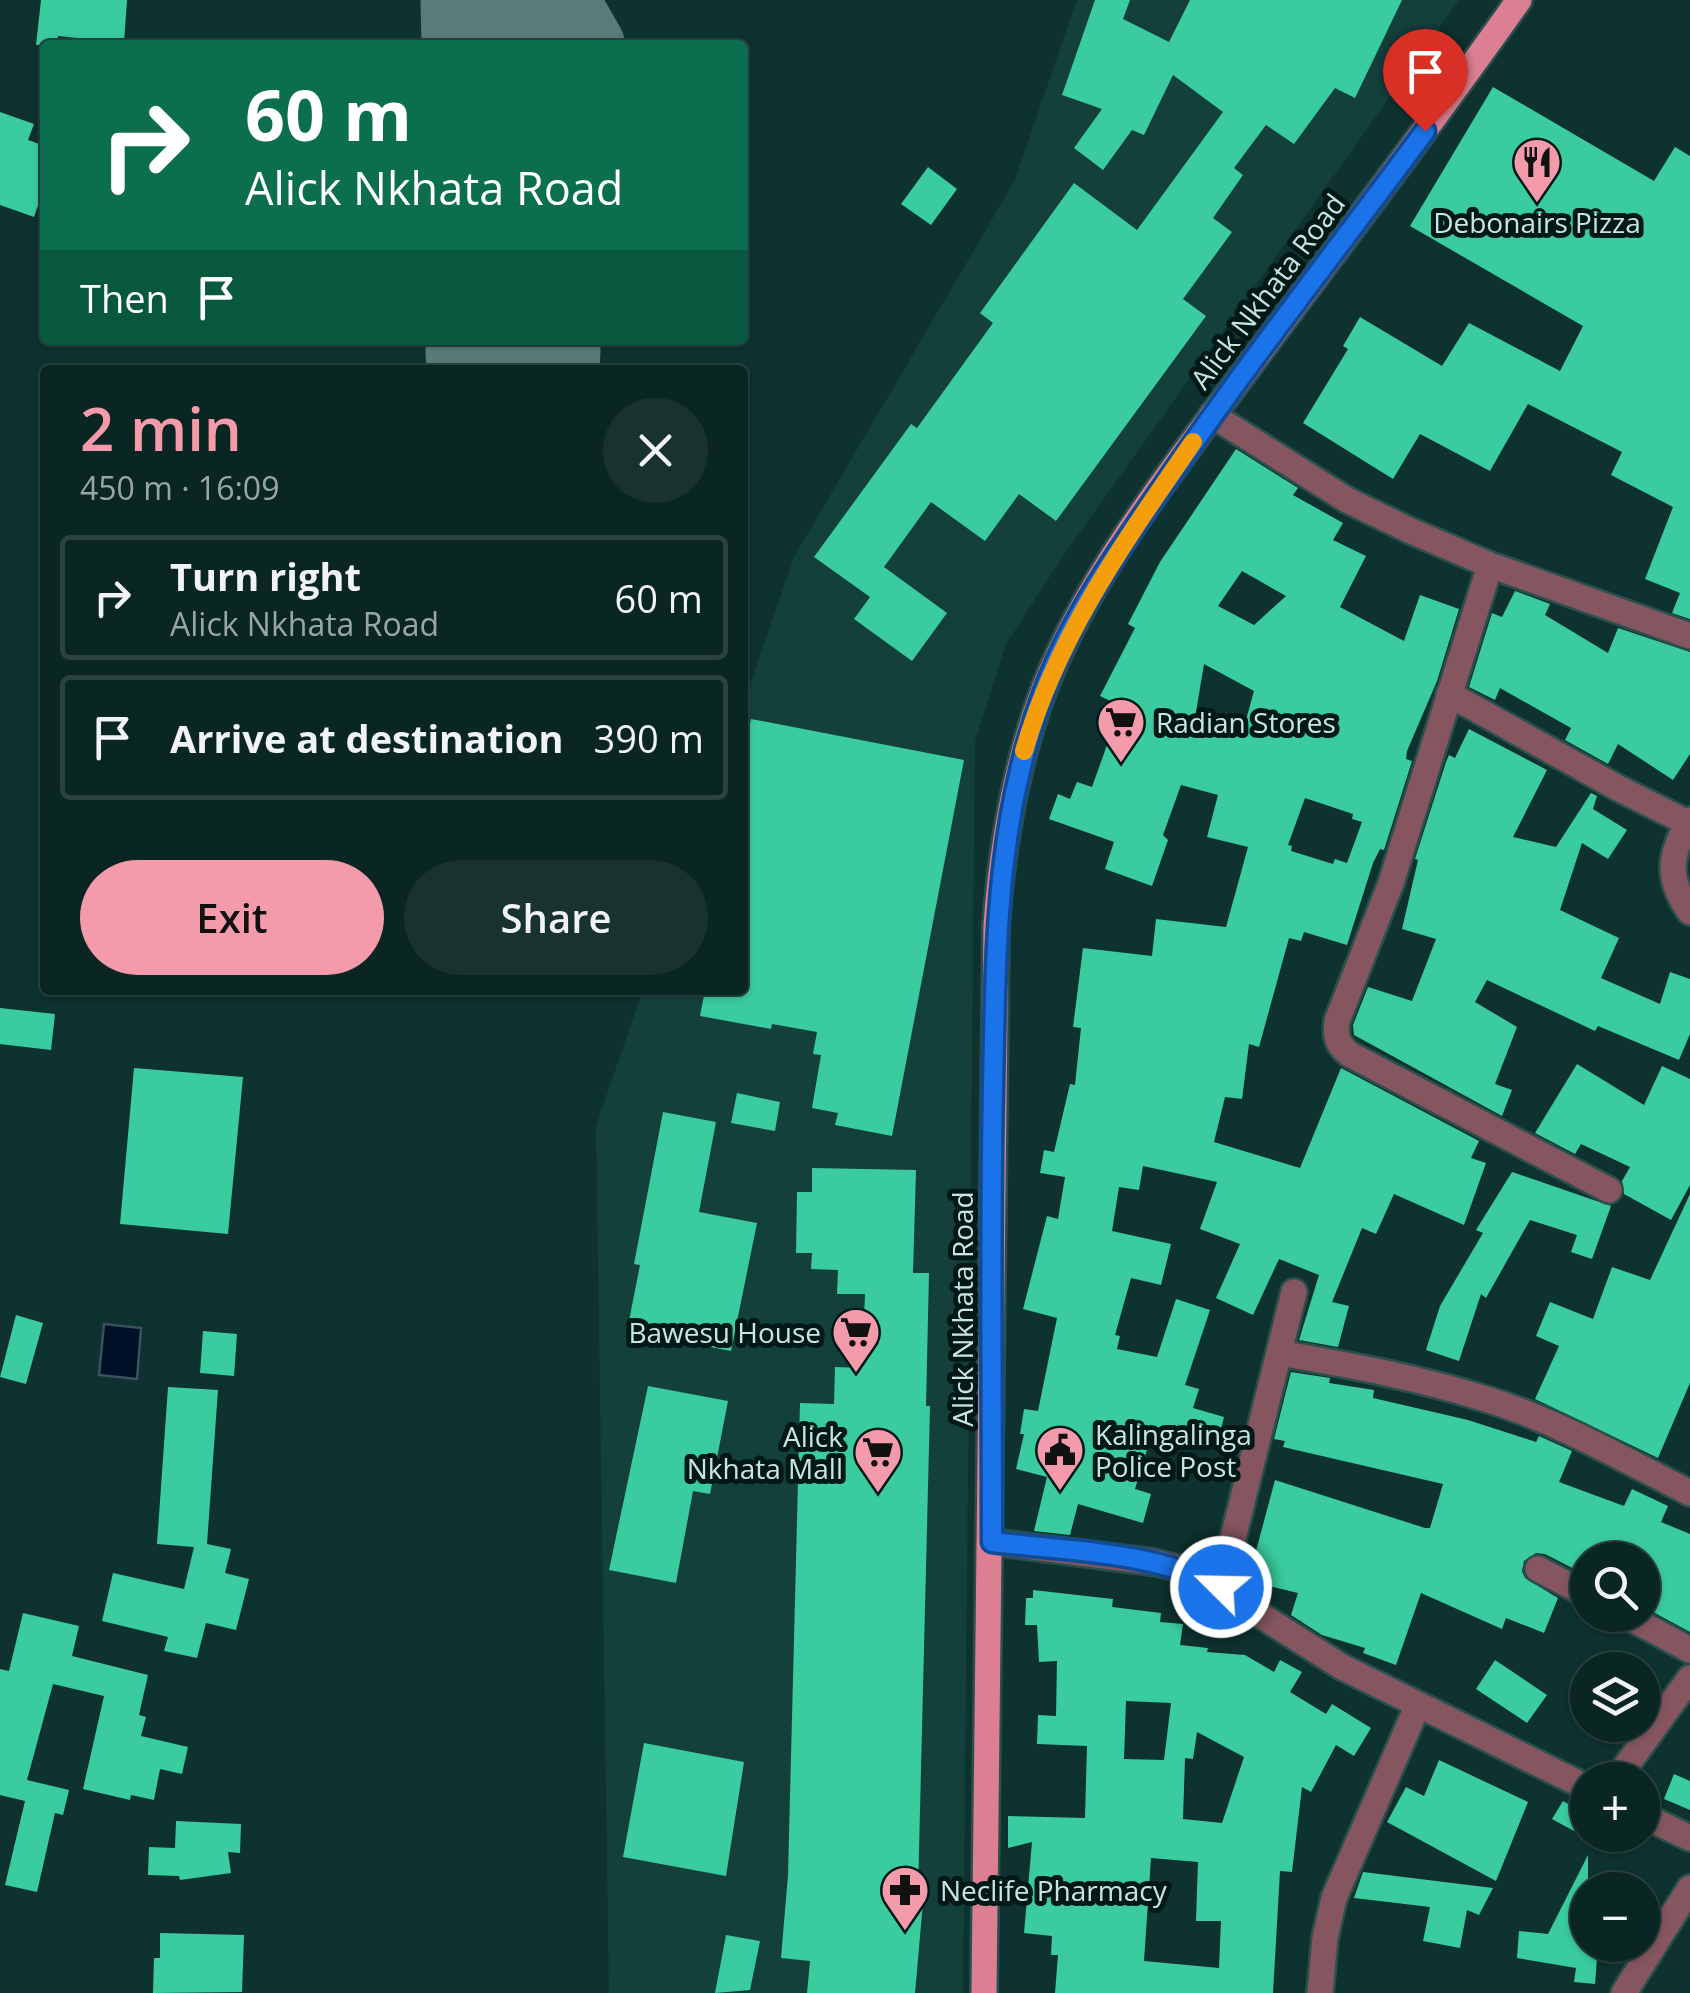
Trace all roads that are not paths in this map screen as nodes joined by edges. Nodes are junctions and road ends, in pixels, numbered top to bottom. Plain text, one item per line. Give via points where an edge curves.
1 (1519, 0) edge
2 (1212, 415) junction
3 (1490, 565) junction
4 (1690, 636) edge
5 (1449, 694) junction
6 (1689, 822) edge
7 (1690, 912) edge
8 (1609, 1190) dead end
9 (1294, 1292) dead end
10 (1279, 1353) junction
11 (1690, 1494) edge
12 (992, 1542) junction
13 (1538, 1569) dead end
14 (1570, 1586) edge
15 (1221, 1587) junction
16 (1657, 1632) edge
17 (1690, 1650) edge
18 (1690, 1678) edge
19 (1417, 1707) junction
20 (1629, 1762) edge
21 (1570, 1779) edge
22 (1660, 1824) edge
23 (1690, 1838) edge
24 (1690, 1888) edge
25 (984, 1993) edge
26 (1320, 1993) edge
27 (1624, 1993) edge

1 - 2 main road, Alick Nkhata Road
2 - 3 street via 1347,500
2 - 12 main road, Alick Nkhata Road via 1118,549 1066,640 1029,734 1009,811 996,925
3 - 4 street
3 - 5 street
5 - 6 street
5 - 8 street via 1390,882 1336,1021 1339,1045
6 - 7 street via 1674,844 1672,864
9 - 10 street
10 - 11 street via 1492,1400
10 - 15 street
12 - 15 street via 1152,1562
12 - 25 main road, Alick Nkhata Road
13 - 14 street
15 - 19 street via 1286,1634
16 - 17 street
18 - 20 street
19 - 21 street
19 - 26 street via 1334,1898
22 - 23 street
24 - 27 street

